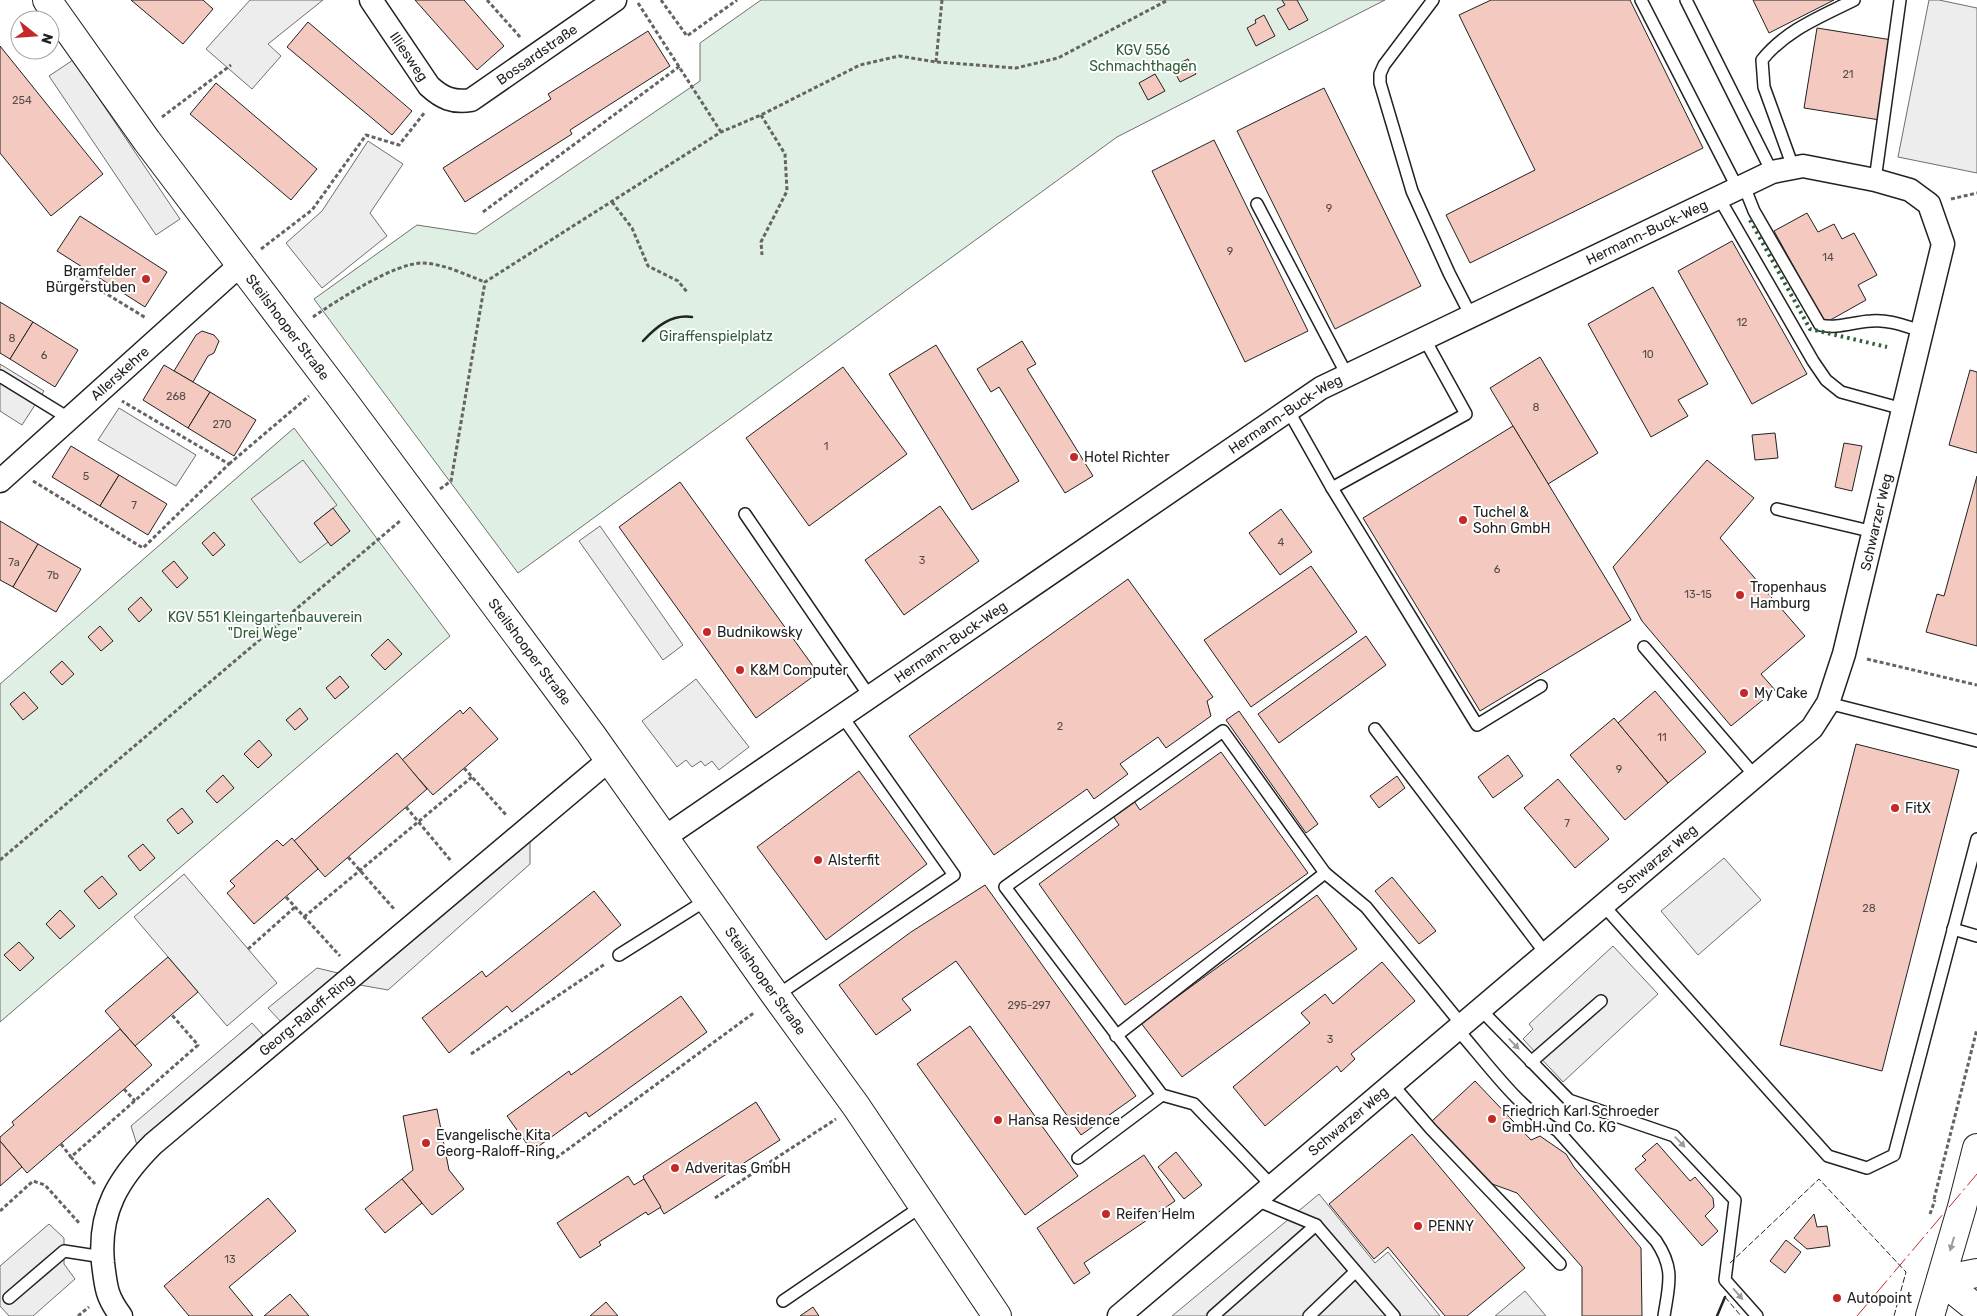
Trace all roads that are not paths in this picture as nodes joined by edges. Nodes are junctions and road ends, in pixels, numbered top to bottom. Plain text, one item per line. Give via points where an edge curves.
1 (47, 0) edge
2 (371, 0) edge
3 (615, 0) edge
4 (1434, 0) edge
5 (1641, 0) edge
6 (1686, 0) edge
7 (1854, 0) edge
8 (1900, 0) edge
9 (447, 98) joint
10 (1783, 169) junction
11 (1875, 180) junction
12 (1734, 191) junction
13 (1257, 204) dead end
14 (240, 264) junction
15 (1472, 316) junction
16 (1922, 331) junction
17 (1424, 338) junction
18 (1347, 375) junction
19 (0, 376) edge
20 (1903, 408) junction
21 (1288, 410) junction
22 (70, 419) junction
23 (7, 475) edge
24 (1332, 488) junction
25 (1777, 509) dead end
26 (745, 514) dead end
27 (1874, 532) junction
28 (1644, 647) dead end
29 (1541, 686) dead end
30 (870, 697) junction
31 (1828, 703) junction
32 (842, 716) junction
33 (1375, 729) dead end
34 (1977, 741) edge
35 (609, 760) junction
36 (1755, 776) junction
37 (665, 837) junction
38 (1977, 839) edge
39 (1325, 873) junction
40 (708, 899) junction
41 (1603, 905) junction
42 (1953, 929) junction
43 (1977, 936) edge
44 (1546, 954) junction
45 (619, 955) road end
46 (776, 996) junction
47 (1601, 1001) dead end
48 (1480, 1009) junction
49 (1460, 1027) junction
50 (1116, 1036) junction
51 (1531, 1062) junction
52 (1392, 1084) junction
53 (1162, 1095) junction
54 (1977, 1148) edge
55 (1078, 1158) dead end
56 (1264, 1193) junction
57 (924, 1205) junction
58 (1316, 1225) junction
59 (102, 1253) junction
60 (1560, 1264) dead end
61 (1355, 1272) junction
62 (1977, 1273) edge
63 (1941, 1280) junction
64 (9, 1298) dead end
65 (783, 1301) dead end
66 (1977, 1309) edge
67 (121, 1316) edge
68 (997, 1316) edge
69 (1119, 1316) edge
70 (1213, 1316) edge
71 (1309, 1316) edge
72 (1394, 1316) edge
73 (1664, 1316) edge
74 (1757, 1316) edge
75 (1930, 1316) edge

1 - 14 street, Steilshooper Straße
2 - 9 street, Illiesweg via 429,86
3 - 9 street, Bossardstraße via 471,100
4 - 15 lane via 1384,65 1380,83 1412,191
5 - 12 lane
6 - 10 lane
7 - 10 lane via 1800,26 1773,46 1762,60 1764,87
8 - 11 lane
10 - 11 street via 1803,166
10 - 12 street, Hermann-Buck-Weg
11 - 16 street, Schwarzer Weg via 1910,190 1928,204 1943,244
12 - 15 street, Hermann-Buck-Weg
12 - 16 lane via 1754,211 1820,325 1831,327 1884,320
12 - 20 lane via 1808,352 1826,380 1841,392
13 - 18 lane
14 - 22 street, Allerskehre
14 - 35 street, Steilshooper Straße
15 - 17 street, Hermann-Buck-Weg
16 - 20 street, Schwarzer Weg
17 - 18 street, Hermann-Buck-Weg
17 - 24 lane via 1466,414
18 - 21 street, Hermann-Buck-Weg
19 - 22 lane
20 - 27 street, Schwarzer Weg
21 - 24 lane
21 - 30 street, Hermann-Buck-Weg
22 - 23 street, Allerskehre
24 - 29 lane via 1477,725
25 - 27 lane
26 - 30 lane
27 - 31 street, Schwarzer Weg via 1844,654
28 - 36 lane
30 - 32 street, Hermann-Buck-Weg
31 - 34 lane
31 - 36 street, Schwarzer Weg via 1812,728
32 - 37 street, Hermann-Buck-Weg
32 - 46 lane via 954,875
33 - 44 lane
35 - 37 street, Steilshooper Straße
35 - 59 street, Georg-Raloff-Ring via 153,1144 137,1160 110,1201 102,1230
36 - 41 street, Schwarzer Weg
37 - 40 street, Steilshooper Straße
38 - 42 lane
39 - 49 lane via 1366,907
39 - 50 lane
39 - 50 lane via 1223,731 1005,887
40 - 45 lane
40 - 46 street, Steilshooper Straße
41 - 42 lane via 1828,1156 1867,1168 1894,1155
41 - 44 street, Schwarzer Weg
42 - 43 lane
44 - 48 street, Schwarzer Weg
46 - 57 street, Steilshooper Straße
47 - 51 lane
48 - 49 street, Schwarzer Weg
48 -> 51 lane
49 - 52 street, Schwarzer Weg
49 - 73 lane via 1527,1109 1558,1131 1656,1240 1669,1265
50 - 53 lane
51 -> 74 lane via 1569,1100 1674,1136 1735,1200 1725,1280
52 - 56 street, Schwarzer Weg
52 - 60 lane
53 - 55 lane
53 - 56 lane via 1194,1104
54 -> 63 street
56 - 58 lane
56 - 69 street, Schwarzer Weg
57 - 65 lane
57 - 68 street, Steilshooper Straße
58 - 61 lane
58 - 70 lane
59 - 64 lane via 64,1251
59 - 67 street, Georg-Raloff-Ring via 106,1292
61 - 71 lane
61 - 72 lane
62 - 63 street
63 - 66 street
63 - 75 street

